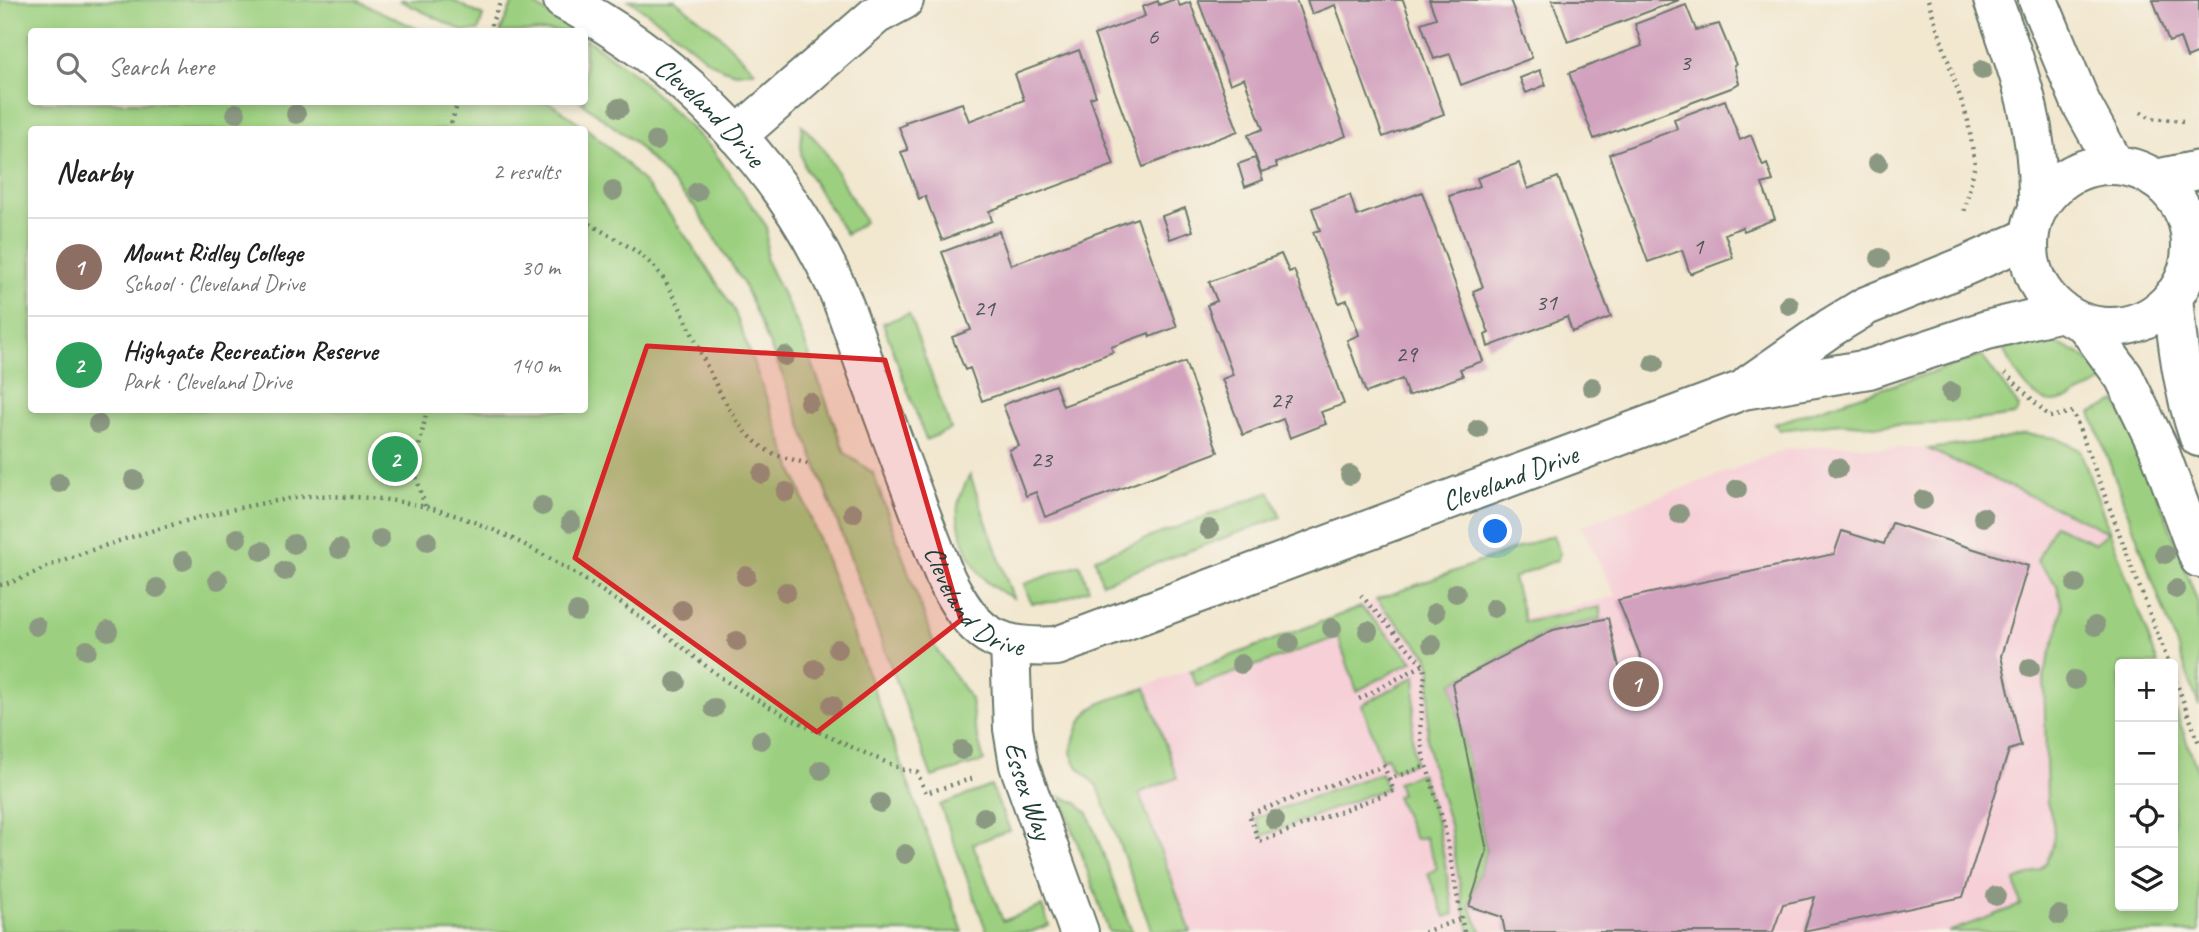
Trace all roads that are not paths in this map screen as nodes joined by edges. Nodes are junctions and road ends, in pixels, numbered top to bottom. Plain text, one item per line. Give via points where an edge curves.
1 (563, 0) edge
2 (904, 0) edge
3 (1993, 0) edge
4 (2038, 0) edge
5 (737, 136) junction
6 (2115, 165) junction
7 (2199, 170) edge
8 (2155, 178) junction
9 (2033, 224) junction
10 (2187, 274) edge
11 (2073, 318) junction
12 (1743, 390) junction
13 (2199, 437) edge
14 (2199, 558) edge
15 (1010, 645) junction
16 (1079, 932) edge

1 - 5 street, Cleveland Drive via 621,35 685,84
2 - 5 street via 876,15
3 - 9 street via 2020,74 2032,124 2039,170
4 - 6 street via 2081,103
5 - 15 street, Cleveland Drive via 767,170 801,221 836,286 961,610 985,633
6 - 8 street
6 - 9 street via 2073,173 2052,189
7 - 8 street
8 - 10 street via 2173,195 2185,217 2191,242
9 - 11 street via 2030,266 2042,292
9 - 12 street, Cleveland Drive via 1965,267 1866,306
10 - 11 street via 2163,308 2141,322 2114,328
10 - 13 street via 2177,347
11 - 12 street, Cleveland Drive via 1987,330 1869,369
11 - 14 street via 2124,377 2158,447
12 - 15 street, Cleveland Drive via 1057,646
15 - 16 street, Essex Way via 1019,765

